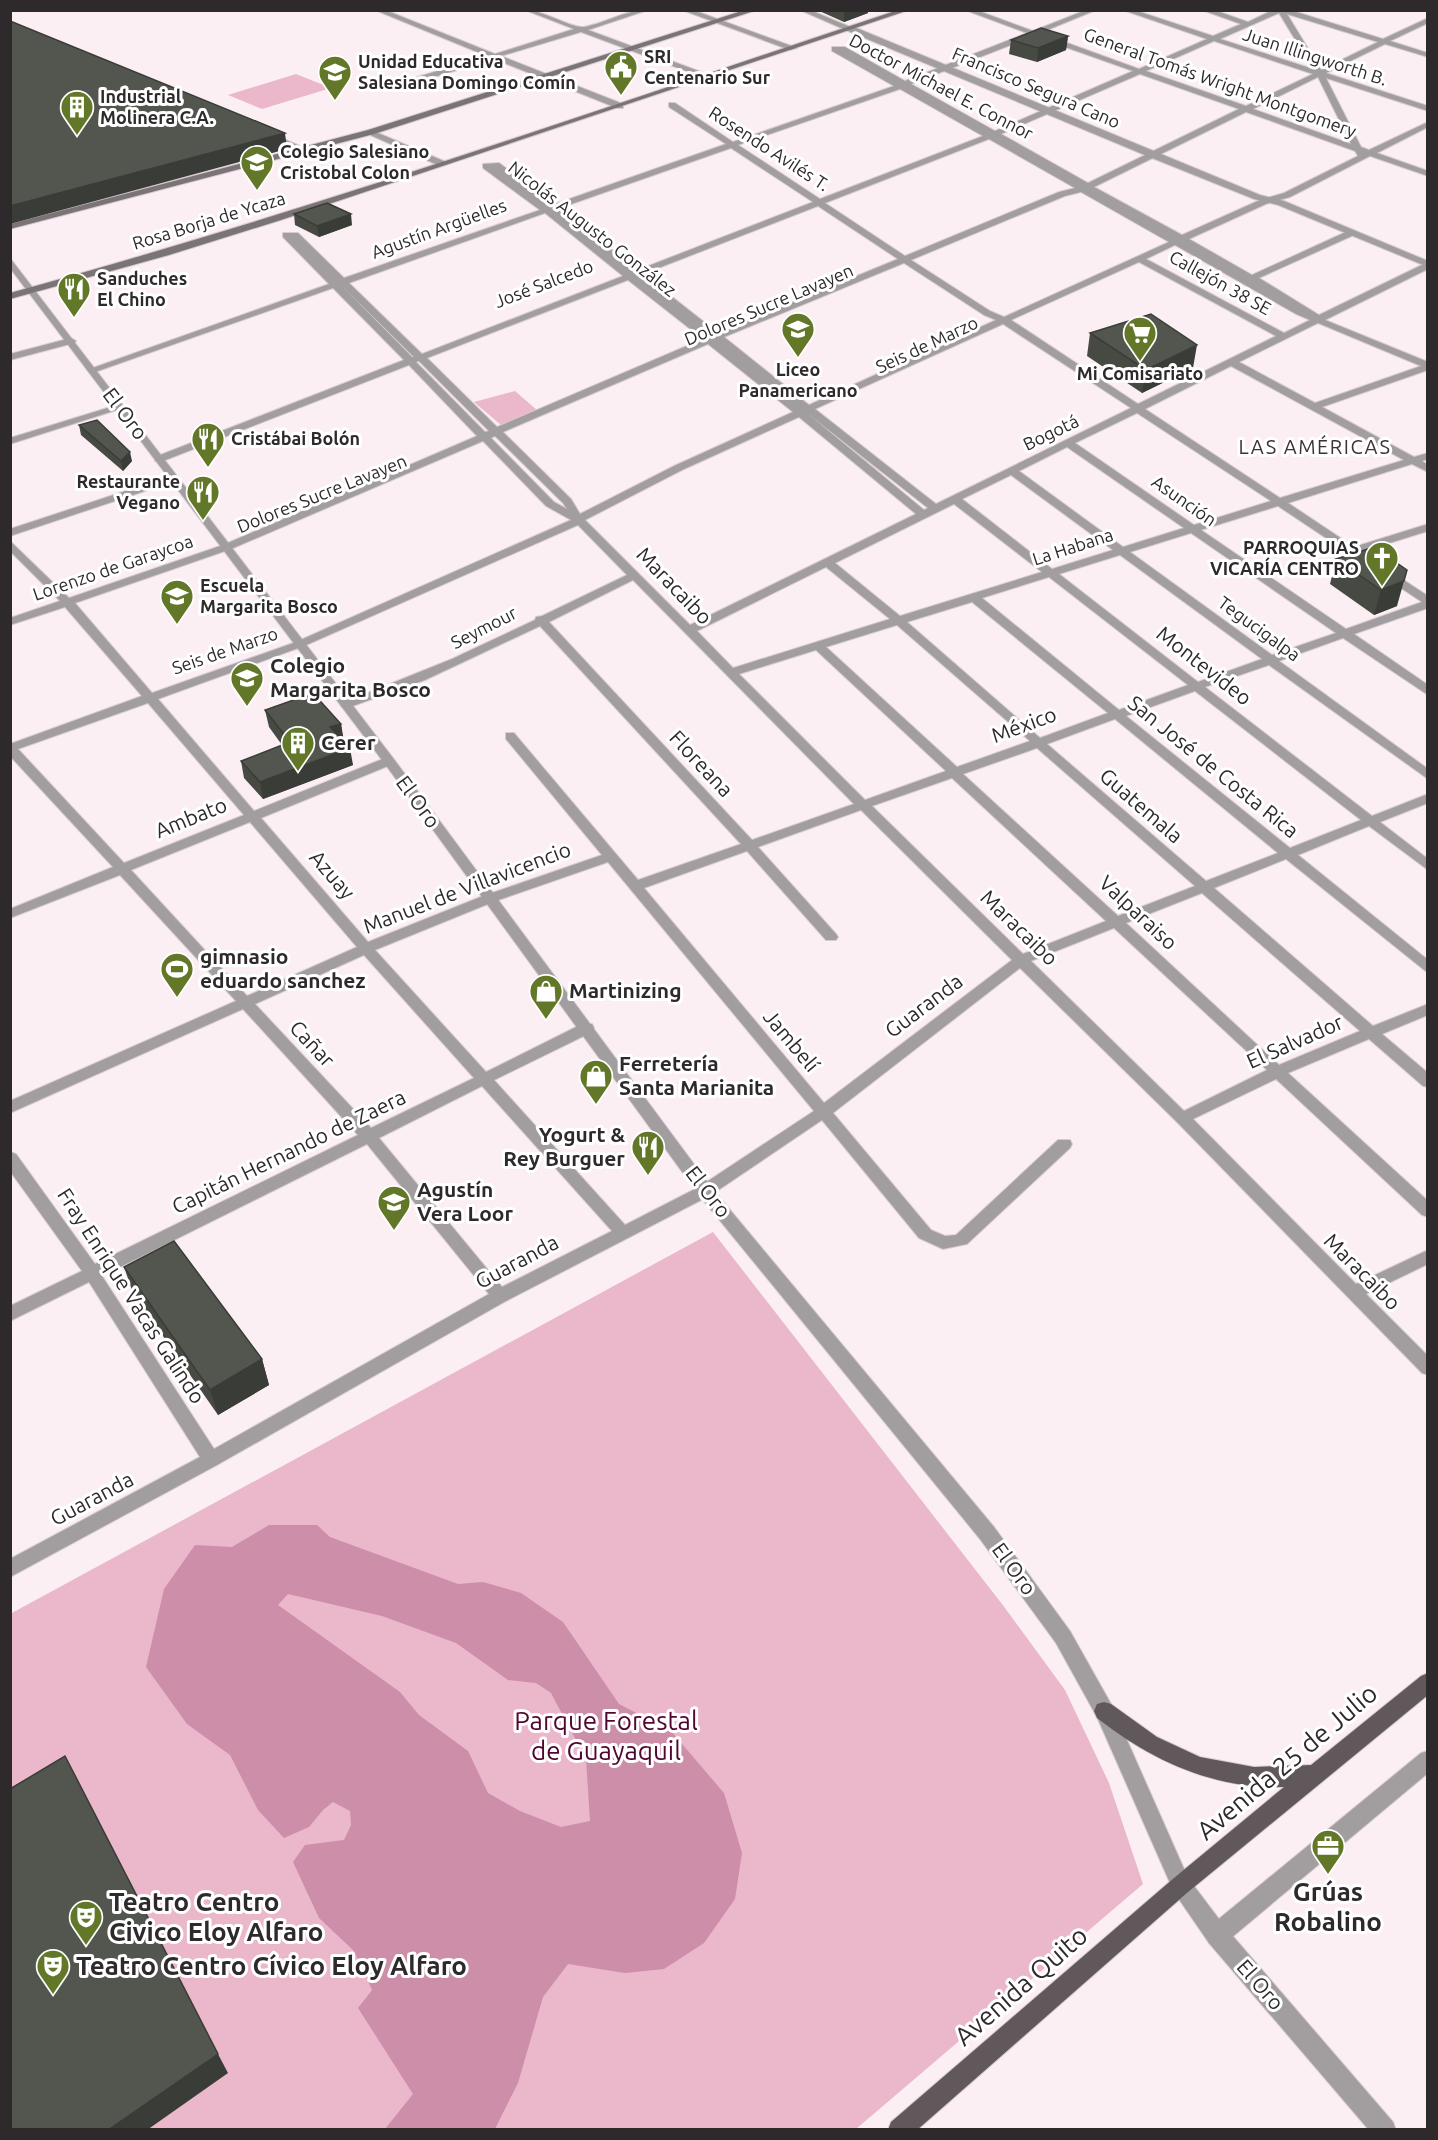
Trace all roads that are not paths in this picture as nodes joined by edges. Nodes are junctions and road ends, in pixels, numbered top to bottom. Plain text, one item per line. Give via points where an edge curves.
1 (378, 10) edge
2 (528, 10) edge
3 (645, 10) edge
4 (686, 10) edge
5 (754, 10) edge
6 (803, 10) edge
7 (906, 10) edge
8 (968, 10) edge
9 (1093, 10) edge
10 (1126, 10) edge
11 (1205, 10) edge
12 (1280, 10) edge
13 (1428, 20) edge
14 (718, 22) junction
15 (1248, 24) junction
16 (851, 29) junction
17 (581, 30) junction
18 (1034, 34) junction
19 (1213, 39) junction
20 (1382, 43) junction
21 (793, 48) junction
22 (633, 50) junction
23 (1428, 55) edge
24 (494, 57) junction
25 (946, 69) junction
26 (1138, 71) junction
27 (1320, 74) junction
28 (708, 76) junction
29 (546, 78) junction
30 (903, 85) junction
31 (394, 87) dead end
32 (620, 106) junction
33 (1428, 109) edge
34 (1047, 110) junction
35 (1247, 110) junction
36 (1428, 124) edge
37 (371, 132) junction
38 (989, 133) junction
39 (264, 134) edge
40 (738, 144) junction
41 (305, 150) junction
42 (1364, 154) junction
43 (1155, 156) junction
44 (444, 164) junction
45 (1428, 174) edge
46 (1086, 188) junction
47 (821, 198) junction
48 (1272, 201) junction
49 (551, 210) junction
50 (10, 227) edge
51 (1347, 235) junction
52 (1182, 244) junction
53 (912, 259) junction
54 (10, 261) edge
55 (1144, 261) junction
56 (1425, 268) edge
57 (628, 273) junction
58 (1252, 278) junction
59 (340, 285) junction
60 (1080, 285) junction
61 (33, 287) junction
62 (1090, 291) junction
63 (10, 296) edge
64 (1318, 319) junction
65 (1008, 322) junction
66 (1283, 336) junction
67 (71, 341) junction
68 (10, 342) edge
69 (715, 342) junction
70 (418, 355) junction
71 (16, 356) edge
72 (406, 359) junction
73 (1231, 362) junction
74 (904, 366) junction
75 (1428, 366) edge
76 (914, 371) junction
77 (95, 373) junction
78 (1314, 407) junction
79 (121, 408) junction
80 (1138, 409) junction
81 (808, 414) junction
82 (500, 435) junction
83 (487, 440) junction
84 (10, 441) edge
85 (1068, 443) junction
86 (157, 456) junction
87 (1428, 456) edge
88 (876, 461) junction
89 (1412, 461) junction
90 (864, 466) junction
91 (678, 468) junction
92 (1428, 469) edge
93 (1012, 471) junction
94 (689, 474) junction
95 (174, 478) junction
96 (956, 499) junction
97 (1277, 501) junction
98 (935, 509) junction
99 (923, 515) junction
100 (579, 520) junction
101 (1191, 527) junction
102 (1428, 527) edge
103 (10, 533) edge
104 (10, 544) edge
105 (227, 547) junction
106 (1119, 551) junction
107 (1353, 551) junction
108 (827, 562) junction
109 (1052, 573) junction
110 (635, 575) junction
111 (973, 597) junction
112 (1428, 602) edge
113 (68, 603) junction
114 (540, 620) junction
115 (899, 621) junction
116 (10, 622) edge
117 (688, 631) junction
118 (1345, 633) junction
119 (300, 644) junction
120 (818, 646) junction
121 (1271, 660) junction
122 (730, 673) junction
123 (1197, 686) junction
124 (1428, 691) edge
125 (149, 696) junction
126 (346, 704) junction
127 (1117, 714) junction
128 (510, 736) dead end
129 (1039, 742) junction
130 (10, 748) edge
131 (389, 761) junction
132 (956, 772) junction
133 (1428, 775) edge
134 (1428, 798) edge
135 (863, 805) junction
136 (253, 815) junction
137 (1370, 821) junction
138 (751, 847) junction
139 (1288, 854) junction
140 (610, 857) junction
141 (1428, 866) edge
142 (122, 869) junction
143 (635, 886) junction
144 (1204, 887) junction
145 (488, 899) junction
146 (10, 914) edge
147 (1117, 922) junction
148 (831, 937) dead end
149 (366, 948) junction
150 (1021, 960) junction
151 (1428, 968) edge
152 (245, 1003) junction
153 (1428, 1009) edge
154 (587, 1028) junction
155 (1370, 1033) junction
156 (1276, 1072) junction
157 (485, 1079) junction
158 (1428, 1082) edge
159 (10, 1108) edge
160 (823, 1112) junction
161 (1182, 1118) junction
162 (369, 1136) junction
163 (1064, 1144) dead end
164 (10, 1158) edge
165 (705, 1191) junction
166 (1428, 1211) edge
167 (622, 1232) junction
168 (1428, 1256) edge
169 (92, 1273) junction
170 (1353, 1293) junction
171 (500, 1296) junction
172 (10, 1314) edge
173 (1428, 1368) edge
174 (211, 1461) junction
175 (10, 1569) edge
176 (1428, 1682) edge
177 (1104, 1711) junction
178 (1428, 1760) edge
179 (1311, 1775) junction
180 (1181, 1885) junction
181 (1217, 1935) junction
182 (899, 2130) edge
183 (1385, 2130) edge

1 - 24 street
2 - 17 street
3 - 17 street
4 - 14 street
5 - 14 main road
6 - 16 street, Francisco Segura Cano
7 - 16 main road, Rosa Borja de Ycaza
8 - 18 street, General Tomás Wright Montgomery
9 - 18 street, Agustín Argüelles
10 - 19 street, Juan Illingworth B.
11 - 15 street
12 - 15 street, José Salcedo
12 - 20 street
12 - 27 street
13 - 20 street, Dolores Sucre Lavayen
14 - 21 street
14 - 22 main road
15 - 19 street, José Salcedo
16 - 21 main road, Rosa Borja de Ycaza
16 - 25 street, Francisco Segura Cano
17 - 22 street
17 - 24 street
18 - 25 street, Agustín Argüelles
18 - 26 street, General Tomás Wright Montgomery
19 - 26 street, José Salcedo
19 - 27 street, Juan Illingworth B.
20 - 23 street
20 - 27 street, Dolores Sucre Lavayen
21 - 28 main road, Rosa Borja de Ycaza
22 - 28 street
22 - 29 main road
24 - 29 street
24 - 31 street
25 - 30 street, Agustín Argüelles
25 - 34 street, Francisco Segura Cano
26 - 34 street, José Salcedo
26 - 35 street, General Tomás Wright Montgomery
27 - 33 street, Juan Illingworth B.
27 - 35 street, Dolores Sucre Lavayen
27 - 42 street
28 - 32 main road, Rosa Borja de Ycaza
29 - 32 street
29 - 37 main road
30 - 30 street, Doctor Michael E. Connor via 843,49 835,49
30 - 38 street, Doctor Michael E. Connor
30 - 40 street, Agustín Argüelles via 896,91
32 - 44 main road, Rosa Borja de Ycaza
34 - 38 street, José Salcedo
34 - 43 street, Francisco Segura Cano
35 - 42 street, General Tomás Wright Montgomery
35 - 43 street, Dolores Sucre Lavayen
36 - 42 street, Seis de Marzo
37 - 41 main road
37 - 44 street
38 - 46 street, Doctor Michael E. Connor
38 - 47 street, José Salcedo
39 - 41 street
40 - 40 street, Rosendo Avilés T. via 683,103 672,104
40 - 47 street, Rosendo Avilés T.
40 - 49 street, Agustín Argüelles
41 - 50 main road
42 - 45 street, General Tomás Wright Montgomery
42 - 48 street, Seis de Marzo
43 - 46 street, Dolores Sucre Lavayen
43 - 48 street, Francisco Segura Cano
44 - 61 main road, Rosa Borja de Ycaza via 166,253
46 - 52 street, Doctor Michael E. Connor
46 - 53 street, Dolores Sucre Lavayen via 1071,198
47 - 53 street, Rosendo Avilés T.
47 - 57 street, José Salcedo
48 - 51 street, Francisco Segura Cano
48 - 52 street, Seis de Marzo
49 - 49 street, Nicolás Augusto González via 496,165 486,166
49 - 57 street, Nicolás Augusto González
49 - 59 street, Agustín Argüelles
51 - 56 street, Francisco Segura Cano
51 - 58 street
52 - 55 street, Seis de Marzo
52 - 58 street, Doctor Michael E. Connor
52 - 64 street, Doctor Michael E. Connor via 1299,312
53 - 65 street, Rosendo Avilés T. via 987,313
53 - 69 street, Dolores Sucre Lavayen
54 - 61 street, El Oro
55 - 60 street, Seis de Marzo
55 - 62 street, Seis de Marzo
55 - 66 street, Callejón 38 SE
56 - 64 street, Bogotá
57 - 69 street, Nicolás Augusto González
57 - 70 street, José Salcedo
58 - 64 street, Doctor Michael E. Connor
59 - 59 street, Maracaibo via 296,235 286,235
59 - 70 street, Maracaibo
59 - 72 street, Maracaibo
59 - 77 street, Agustín Argüelles
60 - 62 street
60 - 65 street, Seis de Marzo
61 - 63 main road, Rosa Borja de Ycaza
61 - 67 street, El Oro
62 - 65 street, Seis de Marzo
64 - 66 street, Bogotá
64 - 75 street, Doctor Michael E. Connor
65 - 74 street, Seis de Marzo
65 - 76 street, Seis de Marzo
65 - 80 street, Rosendo Avilés T.
66 - 73 street, Bogotá
67 - 71 street
67 - 77 street, El Oro
68 - 71 street
69 - 81 street, Nicolás Augusto González
69 - 82 street, Dolores Sucre Lavayen
70 - 72 street, José Salcedo
70 - 82 street, Maracaibo
72 - 83 street, Maracaibo
72 - 86 street, José Salcedo
73 - 78 street
73 - 80 street, Bogotá
74 - 76 street
74 - 81 street, Seis de Marzo
75 - 78 street
76 - 81 street, Seis de Marzo
77 - 79 street, El Oro
78 - 89 street
79 - 84 street
79 - 86 street, El Oro
80 - 85 street, Bogotá
80 - 97 street, Rosendo Avilés T.
81 - 88 street, Nicolás Augusto González
81 - 90 street, Nicolás Augusto González
81 - 91 street, Seis de Marzo
81 - 94 street, Seis de Marzo
82 - 83 street, Dolores Sucre Lavayen
82 - 100 street, Maracaibo via 567,501
83 - 100 street, Maracaibo via 550,504
83 - 105 street, Dolores Sucre Lavayen via 247,544
85 - 93 street, Bogotá
85 - 101 street, Asunción
86 - 95 street, El Oro
87 - 89 street, La Habana
88 - 90 street
88 - 98 street, Nicolás Augusto González
89 - 92 street
89 - 97 street, La Habana
90 - 99 street, Nicolás Augusto González
91 - 94 street
91 - 100 street, Seis de Marzo
93 - 96 street, Bogotá
93 - 106 street, Tegucigalpa
94 - 100 street, Seis de Marzo via 599,518
95 - 103 street
95 - 105 street, El Oro
96 - 98 street, Bogotá
96 - 109 street, Montevideo
97 - 101 street, La Habana
97 - 107 street, Rosendo Avilés T.
98 - 99 street, Bogotá
99 - 108 street, Bogotá
100 - 110 street, Maracaibo
100 - 119 street, Seis de Marzo
101 - 106 street, La Habana
101 - 118 street, Asunción
102 - 107 street
104 - 113 street, Azuay
105 - 113 street, Lorenzo de Garaycoa
105 - 119 street, El Oro
106 - 109 street, La Habana
106 - 121 street, Tegucigalpa
107 - 112 street, Rosendo Avilés T.
108 - 115 street, Guatemala
108 - 117 street, Bogotá
109 - 111 street, La Habana
109 - 123 street, Montevideo
110 - 114 street, Seymour
110 - 117 street, Maracaibo
111 - 115 street, La Habana
111 - 127 street, San José de Costa Rica
112 - 118 street, México
113 - 116 street, Lorenzo de Garaycoa
113 - 125 street, Azuay
114 - 126 street, Seymour via 417,680
114 - 138 street, Floreana
115 - 120 street, La Habana
115 - 129 street, Guatemala
117 - 122 street, Maracaibo
118 - 121 street, México
118 - 124 street, Asunción
119 - 125 street, Seis de Marzo
119 - 126 street, El Oro
120 - 122 street, La Habana
120 - 132 street, Valparaiso
121 - 123 street, México
121 - 133 street, Tegucigalpa
122 - 135 street, Maracaibo
123 - 127 street, México
123 - 137 street, Montevideo
125 - 130 street, Seis de Marzo
125 - 136 street, Azuay
126 - 131 street, El Oro
127 - 129 street, México
127 - 139 street, San José de Costa Rica
128 - 140 street, Jambelí
129 - 132 street, México
129 - 144 street, Guatemala
130 - 142 street, Cañar
131 - 136 street, Ambato
131 - 145 street, El Oro
132 - 135 street, México
132 - 147 street, Valparaiso
134 - 137 street, Guaranda
135 - 138 street, México
135 - 150 street, Maracaibo
136 - 142 street, Ambato
136 - 149 street, Azuay
137 - 139 street, Guaranda
137 - 141 street, Montevideo
138 - 143 street, México
138 - 148 street, Floreana
139 - 144 street, Guaranda
139 - 151 street, San José de Costa Rica
140 - 143 street, Jambelí
140 - 145 street, Manuel de Villavicencio
142 - 146 street, Ambato
142 - 152 street, Cañar
143 - 160 street, Jambelí
144 - 147 street, Guaranda
144 - 155 street, Guatemala
145 - 149 street, Manuel de Villavicencio
145 - 154 street, El Oro
147 - 150 street, Guaranda
147 - 156 street, Valparaiso
149 - 152 street, Manuel de Villavicencio
149 - 157 street, Azuay
150 - 160 street, Guaranda
150 - 161 street, Maracaibo
152 - 159 street, Manuel de Villavicencio
152 - 162 street, Cañar
153 - 155 street, El Salvador
154 - 157 street, Capitán Hernando de Zaera
154 - 165 street, El Oro
155 - 156 street, El Salvador
155 - 158 street, Guatemala
156 - 161 street, El Salvador
156 - 166 street, Valparaiso
157 - 162 street, Capitán Hernando de Zaera
157 - 167 street, Azuay
160 - 163 street, Jambelí via 925,1234 943,1243 962,1240
160 - 165 street, Guaranda
161 - 170 street, Maracaibo
162 - 169 street, Capitán Hernando de Zaera
162 - 171 street, Cañar
164 - 169 street, Fray Enrique Vacas Galindo
165 - 167 street, Guaranda
165 - 177 street, El Oro via 987,1533 1063,1637
167 - 171 street, Guaranda
168 - 170 street
169 - 172 street, Capitán Hernando de Zaera
169 - 174 street, Fray Enrique Vacas Galindo
170 - 173 street, Maracaibo
171 - 174 street, Guaranda
174 - 175 street, Guaranda
176 - 179 main road, Avenida 25 de Julio
177 - 179 main road via 1149,1745 1202,1768 1257,1778
177 - 180 street, El Oro
178 - 181 street
179 - 180 main road, Avenida 25 de Julio
180 - 181 street, El Oro
180 - 182 main road, Avenida Quito
181 - 183 street, El Oro

